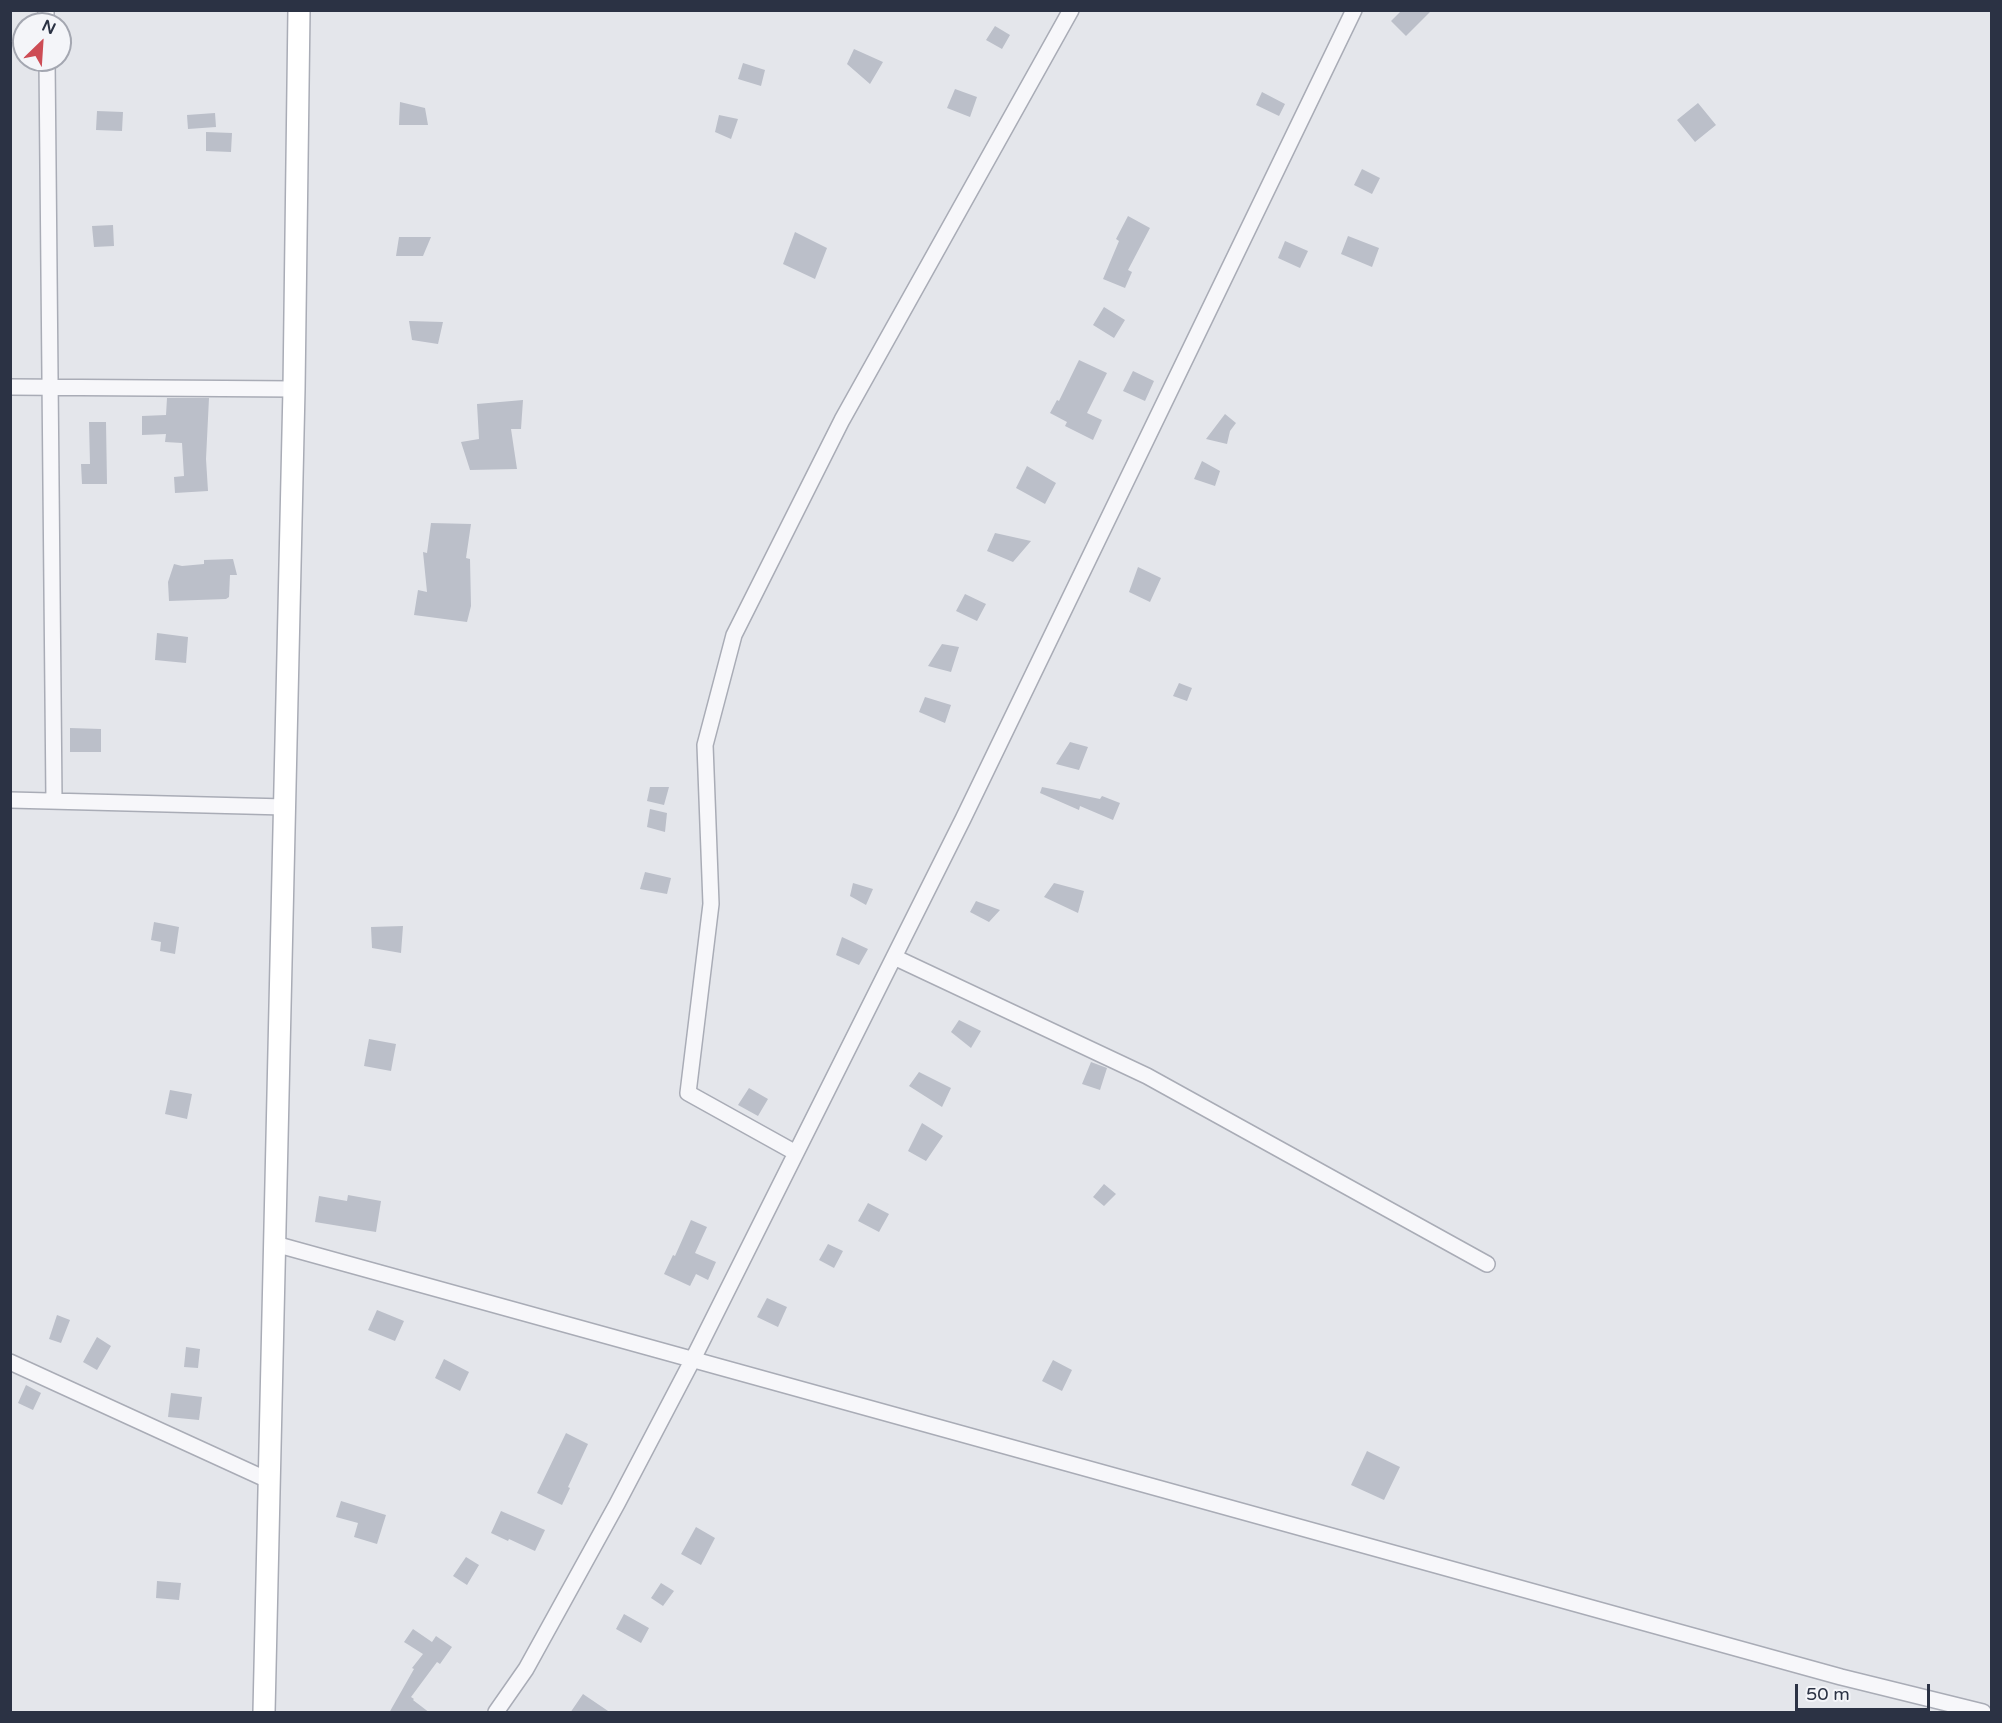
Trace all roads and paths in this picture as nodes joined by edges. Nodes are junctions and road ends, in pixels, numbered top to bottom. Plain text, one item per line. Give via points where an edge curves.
1 (299, 10) edge
2 (1071, 10) edge
3 (1354, 10) edge
4 (47, 72) edge
5 (10, 387) edge
6 (50, 388) junction
7 (294, 389) junction
8 (10, 800) edge
9 (54, 801) junction
10 (285, 807) junction
11 (894, 957) junction
12 (796, 1153) junction
13 (275, 1244) junction
14 (1487, 1264) dead end
15 (693, 1359) junction
16 (10, 1362) edge
17 (270, 1481) junction
18 (264, 1713) edge
19 (496, 1713) edge
20 (1983, 1713) edge

1 - 7 main road
2 - 12 street via 842,420 734,635 705,745 711,904 688,1093
3 - 11 street
4 - 6 street
5 - 6 street
6 - 7 street
6 - 9 street
7 - 10 main road
8 - 9 street
9 - 10 street
10 - 13 main road
11 - 12 street
11 - 14 street via 1148,1076
12 - 15 street
13 - 15 street
13 - 17 main road
15 - 19 street via 532,1658
15 - 20 street
16 - 17 street
17 - 18 main road

